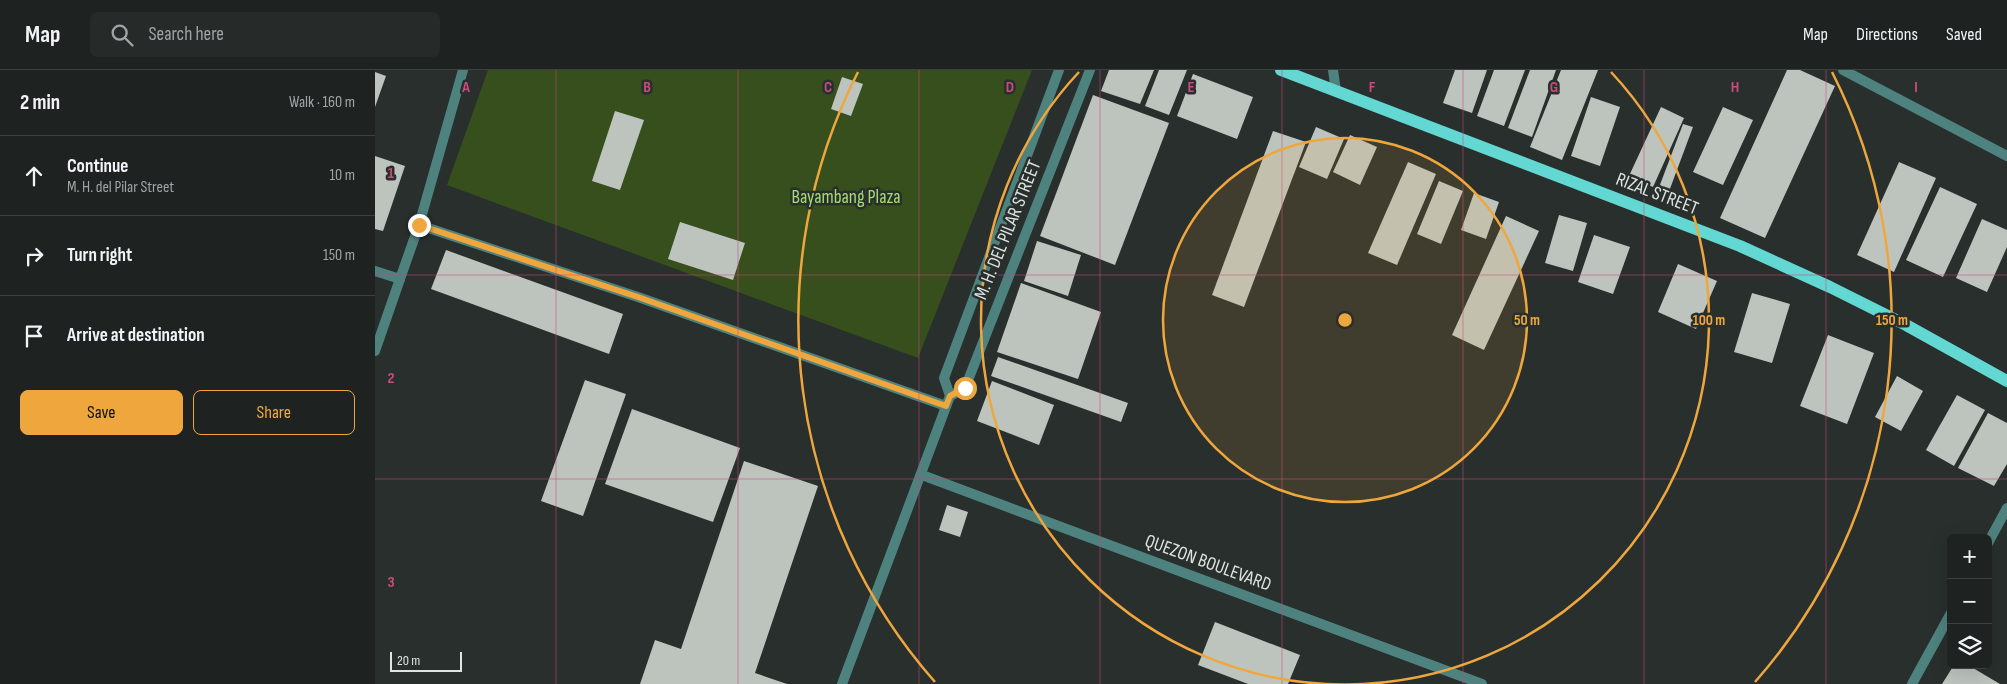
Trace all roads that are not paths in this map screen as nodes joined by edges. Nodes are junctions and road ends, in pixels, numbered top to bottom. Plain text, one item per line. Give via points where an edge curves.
1 (463, 70) edge
2 (1059, 70) edge
3 (1090, 70) edge
4 (1281, 70) edge
5 (1333, 70) edge
6 (1843, 70) edge
7 (1336, 91) junction
8 (2007, 156) edge
9 (419, 225) junction
10 (375, 271) edge
11 (401, 280) junction
12 (375, 351) edge
13 (2007, 381) edge
14 (950, 396) junction
15 (946, 406) junction
16 (921, 475) junction
17 (2007, 508) edge
18 (1992, 536) edge
19 (1947, 619) edge
20 (844, 682) edge
21 (1482, 684) edge
22 (1912, 684) edge

1 - 9 street
2 - 14 street, M. H. DEL PILAR STREET via 944,378
3 - 14 street, M. H. DEL PILAR STREET via 965,388
4 - 7 main road, RIZAL STREET
5 - 7 street
6 - 8 street
7 - 13 main road, RIZAL STREET via 1741,246 1906,325
9 - 11 street
9 - 15 street via 638,297
10 - 11 street
11 - 12 street
14 - 15 street, M. H. DEL PILAR STREET
15 - 16 street, M. H. DEL PILAR STREET
16 - 20 street, M. H. DEL PILAR STREET
16 - 21 street, QUEZON BOULEVARD
17 - 18 street
19 - 22 street

